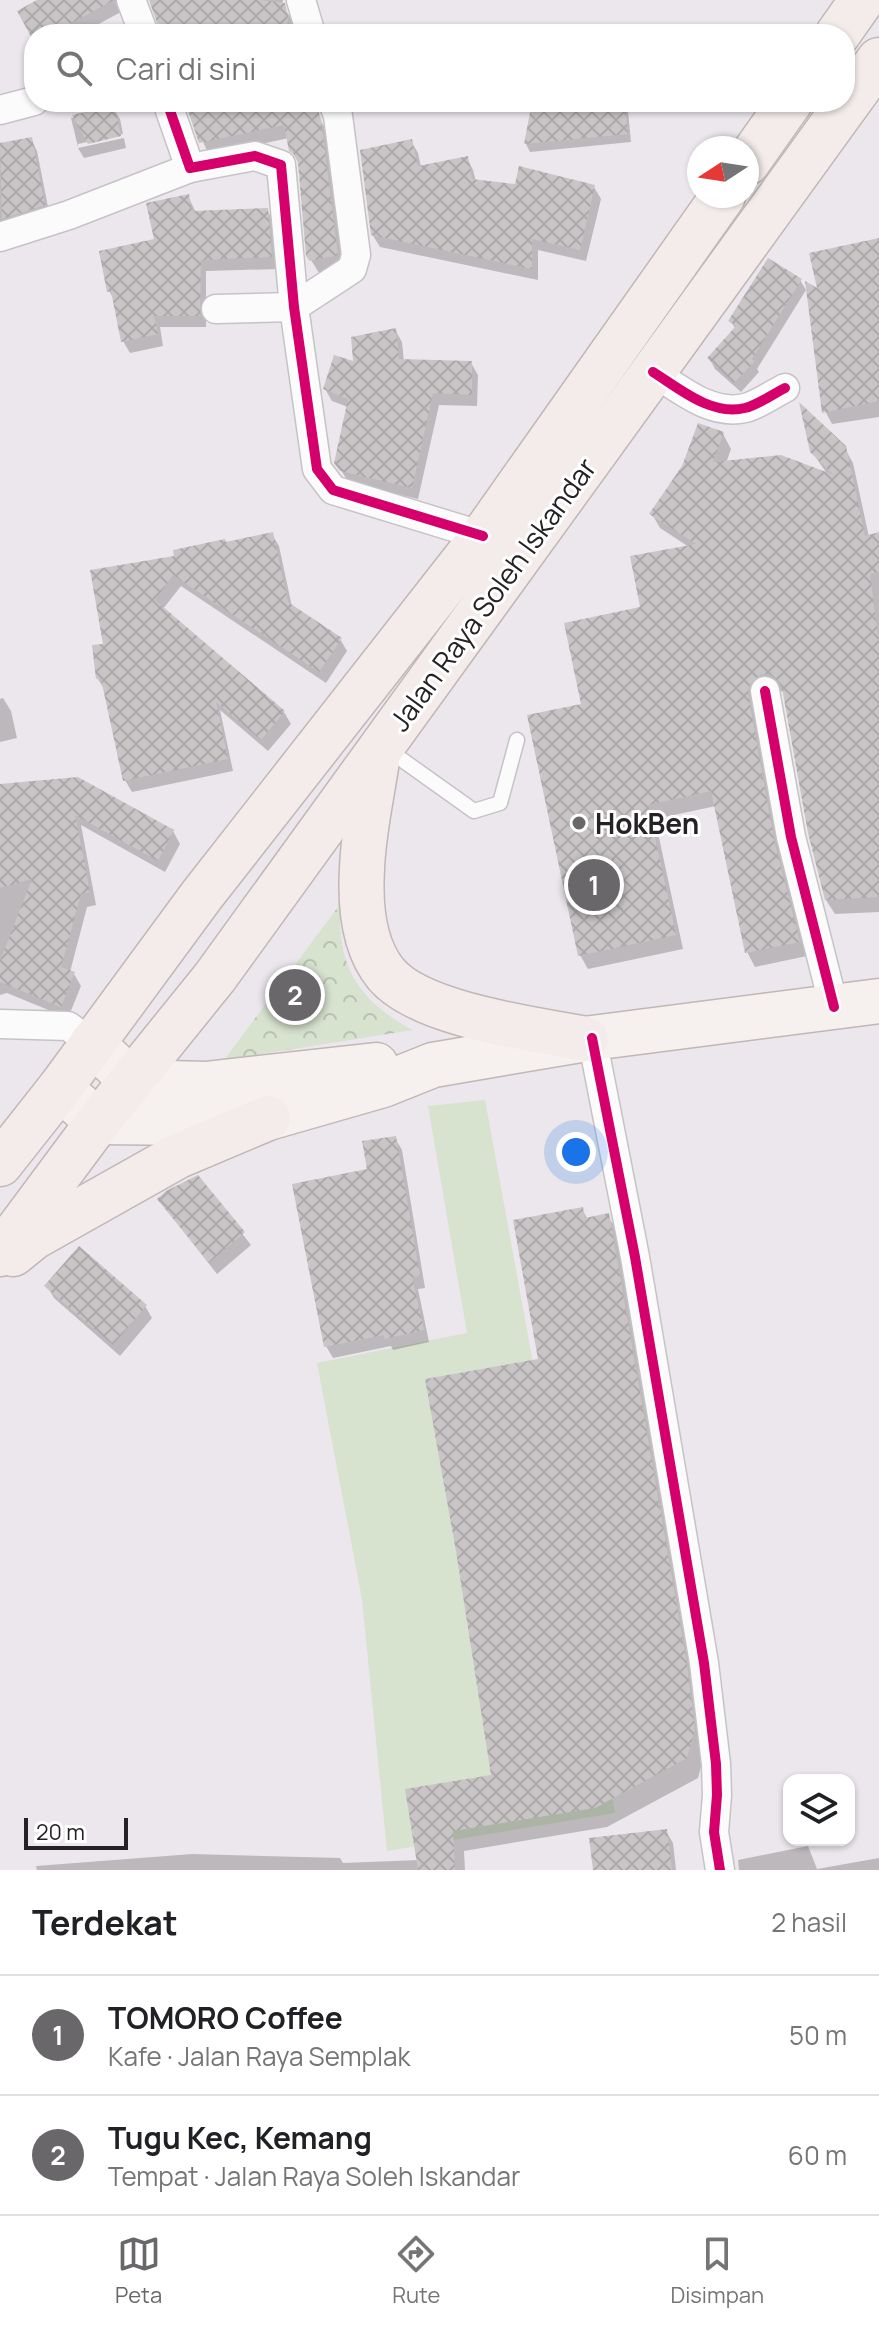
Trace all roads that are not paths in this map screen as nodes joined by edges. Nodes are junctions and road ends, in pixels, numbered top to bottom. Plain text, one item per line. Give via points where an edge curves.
1 (131, 0) edge
2 (301, 0) edge
3 (862, 0) edge
4 (140, 24) edge
5 (308, 24) edge
6 (845, 24) edge
7 (879, 60) edge
8 (855, 87) edge
9 (24, 104) edge
10 (0, 110) edge
11 (170, 112) edge
12 (337, 112) edge
13 (783, 112) edge
14 (836, 112) edge
15 (759, 146) edge
16 (190, 168) junction
17 (715, 208) edge
18 (0, 237) edge
19 (294, 307) junction
20 (216, 309) dead end
21 (653, 372) junction
22 (785, 388) dead end
23 (483, 536) junction
24 (765, 691) dead end
25 (517, 740) dead end
26 (380, 750) junction
27 (879, 1001) edge
28 (834, 1007) junction
29 (0, 1024) edge
30 (589, 1038) junction
31 (92, 1043) junction
32 (426, 1067) junction
33 (133, 1082) junction
34 (60, 1088) junction
35 (268, 1118) junction
36 (98, 1122) junction
37 (0, 1164) edge
38 (0, 1254) edge
39 (0, 1265) edge
40 (720, 1870) edge

1 - 4 street
2 - 5 street
3 - 6 highway
7 - 8 highway, Jalan Raya Soleh Iskandar
9 - 10 street
11 - 16 street
12 - 19 street via 356,255 352,269
13 - 15 highway
14 - 21 highway, Jalan Raya Soleh Iskandar
16 - 18 street
16 - 19 street via 255,156 281,165
17 - 23 highway, Jalan Raya Soleh Iskandar
19 - 20 street
19 - 23 street via 317,469 333,490
21 - 22 street via 708,405 725,409 746,408
21 - 26 highway, Jalan Raya Soleh Iskandar
23 - 31 highway, Jalan Raya Soleh Iskandar
24 - 28 street via 791,837
25 - 26 lane via 500,803 474,811
26 - 30 highway via 362,880 371,948 387,975 422,999 473,1017
26 - 33 highway, Jalan Raya Soleh Iskandar
27 - 28 main road
28 - 30 main road
29 - 31 street via 68,1026
30 - 32 main road
30 - 40 street via 635,1257 704,1663
31 - 33 main road
31 - 34 highway, Jalan Raya Soleh Iskandar
32 - 33 main road via 378,1065 205,1084
32 - 35 main road
33 - 36 highway, Jalan Raya Soleh Iskandar
34 - 36 main road
34 - 37 highway, Jalan Raya Soleh Iskandar
35 - 36 main road
35 - 39 highway via 115,1190 34,1237
36 - 38 highway, Jalan Raya Soleh Iskandar

